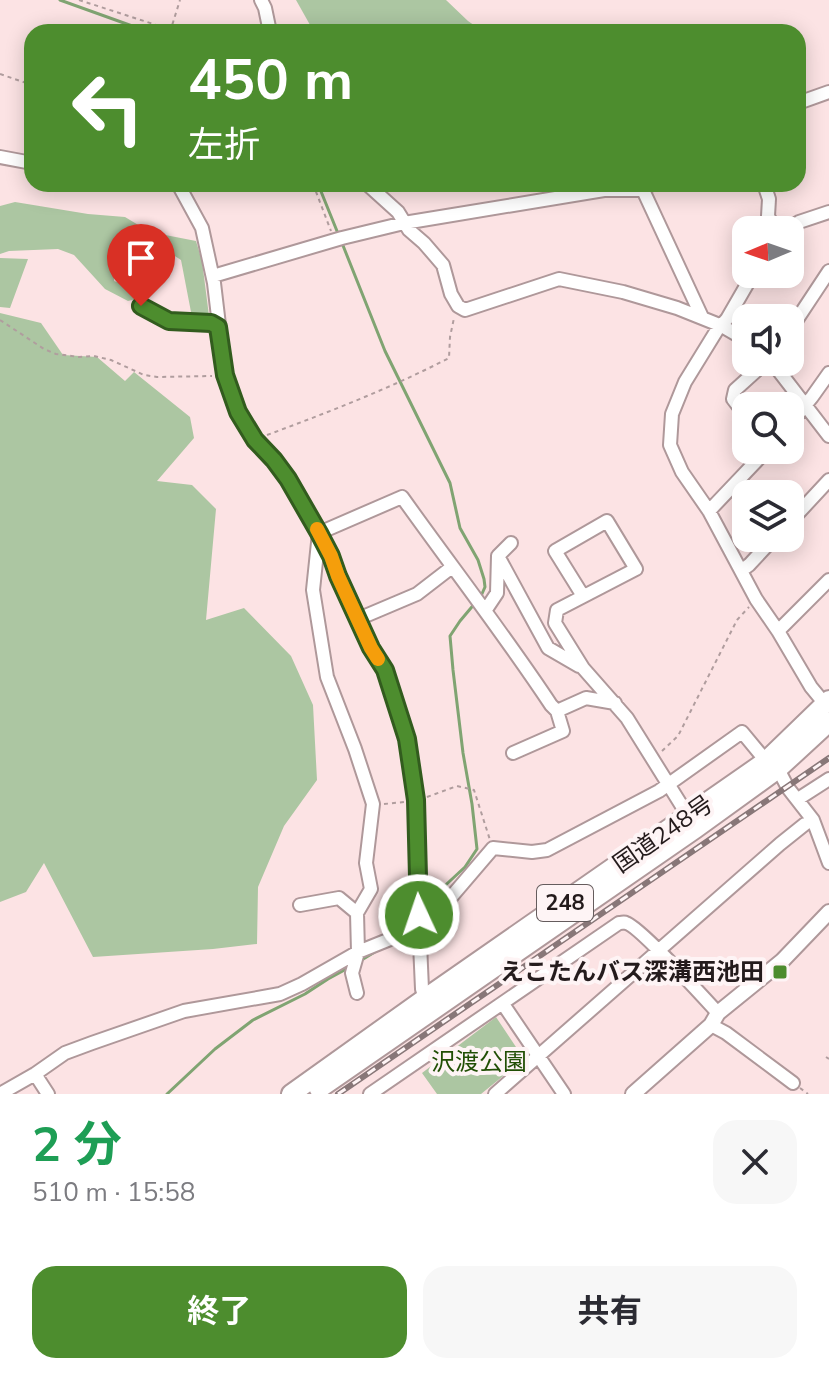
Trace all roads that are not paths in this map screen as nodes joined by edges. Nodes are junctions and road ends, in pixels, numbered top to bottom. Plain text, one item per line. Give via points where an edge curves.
1 (261, 0) edge
2 (268, 24) edge
3 (829, 92) edge
4 (806, 100) edge
5 (0, 157) edge
6 (24, 162) edge
7 (182, 192) edge
8 (376, 192) edge
9 (592, 192) edge
10 (649, 192) edge
11 (767, 192) edge
12 (829, 212) edge
13 (768, 216) edge
14 (804, 220) edge
15 (404, 223) junction
16 (829, 271) edge
17 (213, 276) junction
18 (745, 288) edge
19 (141, 306) dead end
20 (804, 309) edge
21 (702, 317) junction
22 (722, 326) junction
23 (218, 327) junction
24 (732, 332) edge
25 (829, 373) edge
26 (752, 376) edge
27 (781, 376) edge
28 (735, 392) edge
29 (806, 406) junction
30 (804, 408) edge
31 (829, 436) edge
32 (754, 464) edge
33 (829, 480) edge
34 (804, 507) edge
35 (709, 511) junction
36 (319, 533) junction
37 (511, 543) dead end
38 (761, 552) edge
39 (498, 556) junction
40 (452, 567) junction
41 (742, 570) junction
42 (829, 580) edge
43 (583, 596) junction
44 (485, 611) junction
45 (358, 619) junction
46 (778, 631) junction
47 (583, 668) junction
48 (615, 703) junction
49 (828, 709) edge
50 (557, 711) junction
51 (513, 753) dead end
52 (772, 765) junction
53 (829, 779) edge
54 (670, 784) junction
55 (798, 799) junction
56 (813, 820) junction
57 (692, 822) junction
58 (829, 863) edge
59 (300, 905) dead end
60 (829, 912) edge
61 (357, 913) junction
62 (420, 921) junction
63 (358, 952) junction
64 (659, 952) junction
65 (357, 993) dead end
66 (503, 1004) junction
67 (428, 1006) junction
68 (714, 1019) junction
69 (539, 1056) junction
70 (35, 1074) junction
71 (793, 1083) dead end
72 (0, 1094) edge
73 (48, 1094) edge
74 (291, 1094) edge
75 (312, 1094) edge
76 (370, 1094) edge
77 (495, 1094) edge
78 (564, 1094) edge
79 (633, 1094) edge

1 - 2 street
3 - 4 street
5 - 6 street
7 - 17 street via 202,228
8 - 15 street
9 - 15 street
10 - 21 street
11 - 13 street
12 - 14 street
15 - 17 street
15 - 21 street via 443,265 451,294 465,310 559,279
16 - 20 street
17 - 23 street
18 - 22 street
19 - 23 street via 169,321
21 - 22 street
22 - 24 street
22 - 35 street via 685,382 672,414 670,445
23 - 36 street via 225,375 238,412 288,479
25 - 29 street
26 - 28 street
27 - 29 street
29 - 30 street
29 - 31 street
32 - 35 street
33 - 34 street
35 - 41 street
36 - 40 street via 402,497
36 - 45 street
36 - 61 street via 313,590 327,677 373,804 366,863 371,889
37 - 39 street
38 - 41 street
39 - 44 street via 497,593
39 - 47 street via 548,648
40 - 44 street
40 - 45 street via 417,594
41 - 46 street
42 - 46 street
43 - 43 street via 636,569 607,521 555,551
43 - 47 street via 557,610 555,623
44 - 50 street
45 - 62 street via 385,670 407,739 418,823
46 - 49 street
47 - 48 street
48 - 50 street via 586,698
48 - 54 street
49 - 52 highway, 国道248号 / 248
50 - 51 street via 563,731
52 - 54 street via 742,732
52 - 55 street
52 - 57 highway, 国道248号 / 248
53 - 55 street
54 - 57 street
54 - 62 street via 547,850 493,848 434,917
55 - 56 street
56 - 58 street
56 - 64 street
57 - 67 highway, 国道248号 / 248
59 - 61 street via 339,898
60 - 68 main road
61 - 63 street
62 - 63 street
62 - 67 street via 422,989
63 - 65 street via 352,973
63 - 70 street via 280,994 184,1011 138,1026 65,1053
64 - 66 street via 630,925 619,923
64 - 68 street via 708,1000
64 - 69 street
66 - 69 street
66 - 76 street
67 - 74 highway, 国道248号 / 248
67 - 75 highway, 国道248号 / 248
68 - 71 street
68 - 79 main road
69 - 77 street
69 - 78 street
70 - 72 street
70 - 73 street

